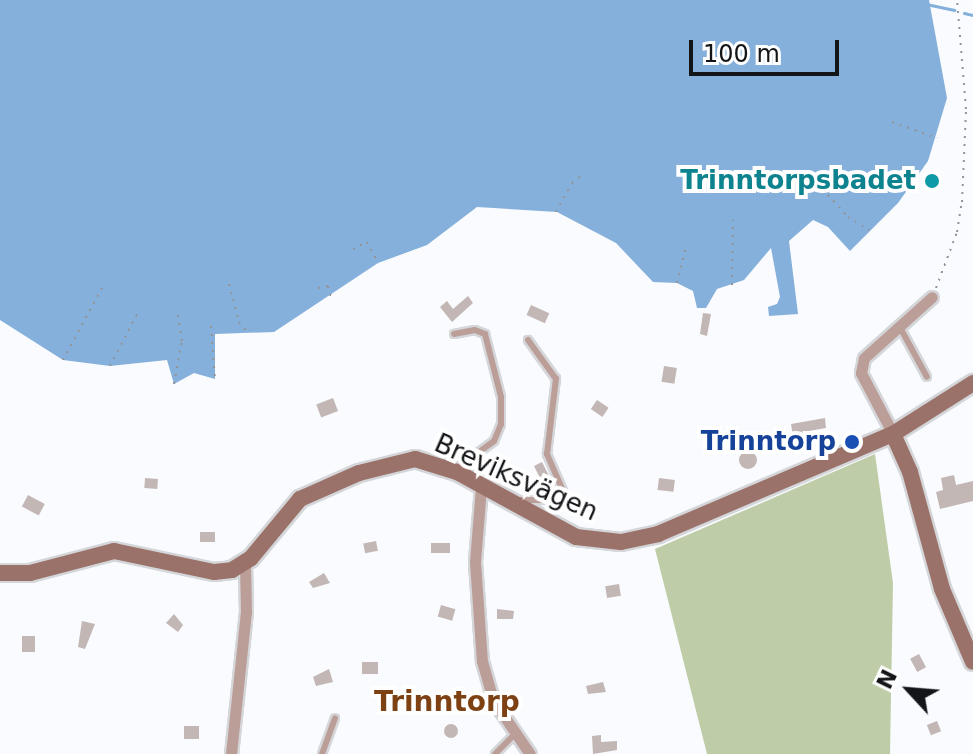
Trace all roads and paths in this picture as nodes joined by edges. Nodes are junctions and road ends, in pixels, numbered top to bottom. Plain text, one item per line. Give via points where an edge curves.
1 (957, 0) edge
2 (892, 122) dead end
3 (937, 138) dead end
4 (584, 174) dead end
5 (817, 183) dead end
6 (556, 212) dead end
7 (733, 220) dead end
8 (869, 230) dead end
9 (353, 249) dead end
10 (685, 250) dead end
11 (378, 263) dead end
12 (677, 283) dead end
13 (104, 284) dead end
14 (229, 284) dead end
15 (732, 285) dead end
16 (318, 288) dead end
17 (331, 297) dead end
18 (932, 297) joint
19 (177, 311) dead end
20 (138, 312) dead end
21 (211, 326) dead end
22 (891, 329) junction
23 (248, 333) dead end
24 (454, 334) dead end
25 (528, 340) dead end
26 (63, 360) dead end
27 (110, 366) dead end
28 (927, 377) dead end
29 (215, 379) dead end
30 (973, 383) edge
31 (174, 384) dead end
32 (893, 434) junction
33 (453, 471) junction
34 (481, 487) junction
35 (500, 498) junction
36 (245, 564) junction
37 (0, 573) edge
38 (973, 662) edge
39 (335, 718) dead end
40 (515, 734) junction
41 (231, 754) edge
42 (322, 754) edge
43 (495, 754) edge
44 (530, 754) edge

1 - 18 path via 966,96 962,202 957,232
2 - 3 path
4 - 6 path via 572,183
5 - 8 path via 848,217
7 - 15 path
9 - 11 path via 367,242
10 - 12 path
13 - 26 path
14 - 23 path via 239,322
16 - 17 path via 328,286
18 - 22 street
19 - 31 path via 182,341
20 - 27 path
21 - 29 path
22 - 28 lane via 902,331
22 - 32 street via 864,358 861,373
24 - 33 lane via 485,334 501,397 501,424 494,441
25 - 35 lane via 556,379 547,454 564,493 551,502
30 - 32 main road, Breviksvägen
32 - 35 main road, Breviksvägen via 658,534 621,542 576,537
32 - 38 main road via 910,472 942,589
33 - 34 main road, Breviksvägen
33 - 36 main road, Breviksvägen via 429,461 401,459 310,493 295,503
34 - 35 main road, Breviksvägen
34 - 40 street via 475,562 482,661 493,700
36 - 37 main road via 214,572 114,551 30,573
36 - 41 street via 246,612
39 - 42 lane
40 - 43 lane
40 - 44 street

